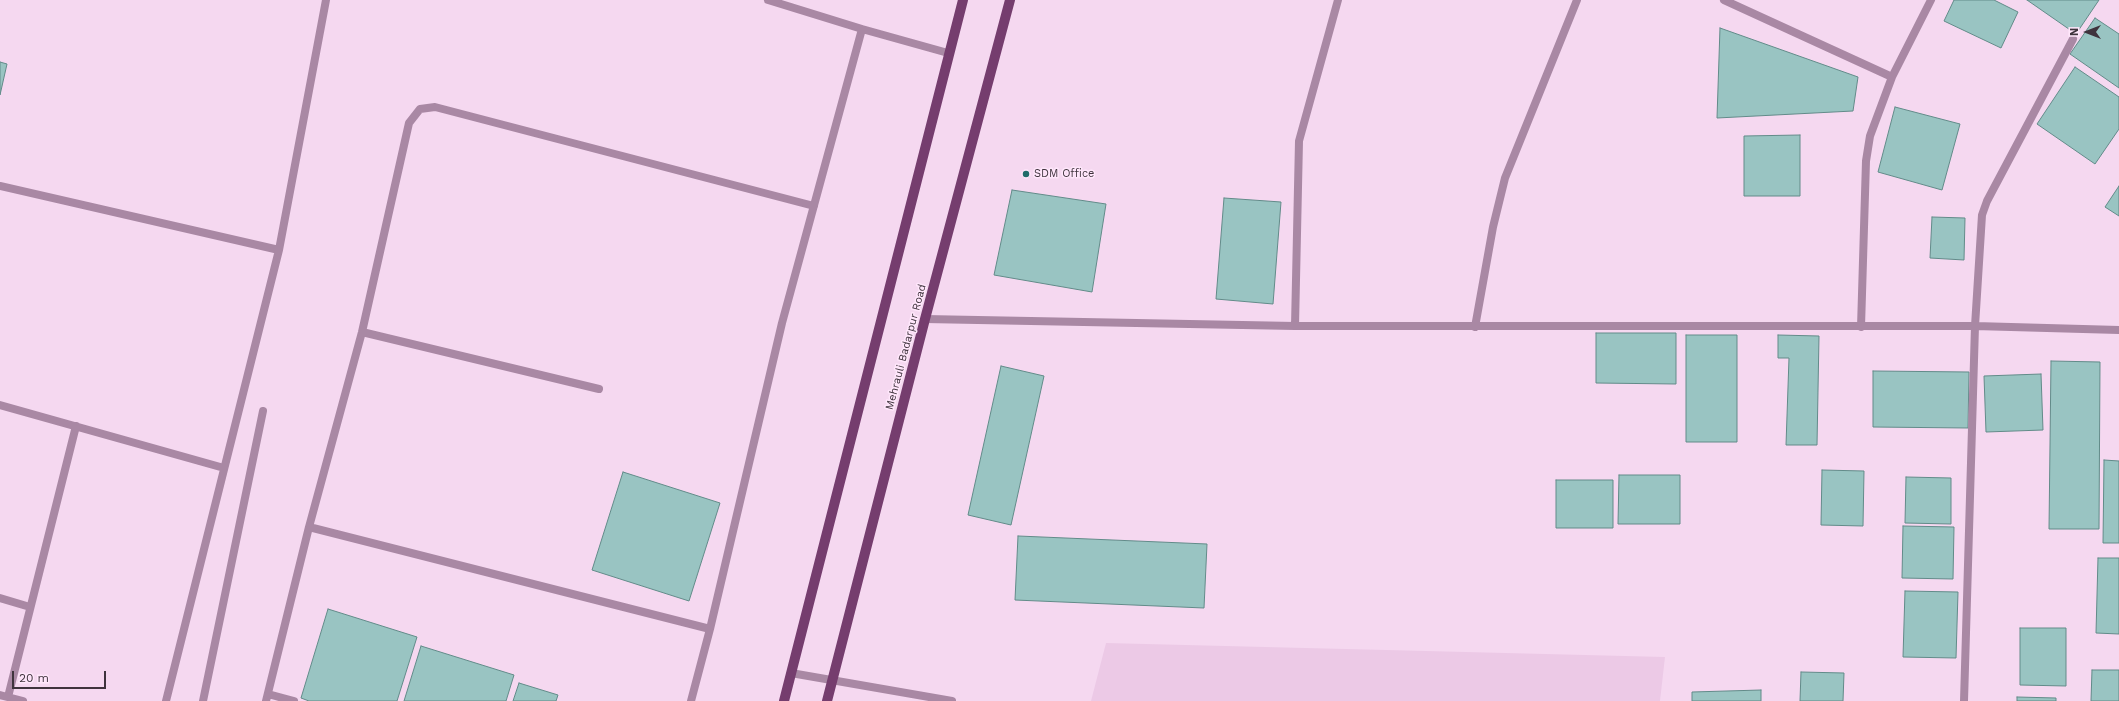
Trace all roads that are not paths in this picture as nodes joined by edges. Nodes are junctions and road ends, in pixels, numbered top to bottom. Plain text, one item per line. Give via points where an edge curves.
1 (326, 0) edge
2 (768, 0) edge
3 (963, 0) edge
4 (1010, 0) edge
5 (1338, 0) edge
6 (1577, 0) edge
7 (1724, 0) edge
8 (1931, 0) edge
9 (862, 29) junction
10 (2073, 39) dead end
11 (948, 52) junction
12 (1892, 77) junction
13 (0, 186) edge
14 (814, 206) junction
15 (279, 250) junction
16 (925, 319) junction
17 (1295, 326) junction
18 (1975, 326) junction
19 (1475, 327) junction
20 (1861, 327) junction
21 (2119, 330) edge
22 (362, 332) junction
23 (600, 389) dead end
24 (0, 405) edge
25 (263, 411) dead end
26 (76, 426) junction
27 (224, 468) junction
28 (309, 527) junction
29 (0, 598) edge
30 (30, 607) junction
31 (710, 629) junction
32 (791, 673) junction
33 (831, 680) junction
34 (4, 696) edge
35 (267, 697) edge
36 (23, 701) edge
37 (166, 701) edge
38 (203, 701) edge
39 (294, 701) edge
40 (691, 701) edge
41 (784, 701) edge
42 (827, 701) edge
43 (952, 701) edge
44 (1964, 701) edge

1 - 15 street
2 - 9 street
3 - 11 main road
4 - 16 main road, Mehrauli Badarpur Road
5 - 17 street via 1299,140
6 - 19 street via 1505,178 1493,227
7 - 12 street
8 - 12 street
9 - 11 street
9 - 14 street
10 - 18 street via 1982,215
11 - 32 main road
12 - 20 street via 1870,136 1866,161
13 - 15 street
14 - 22 street via 435,107 420,109 408,123
14 - 31 street via 782,323
15 - 27 street
16 - 17 street
16 - 33 main road, Mehrauli Badarpur Road
17 - 19 street
18 - 20 street
18 - 21 street
18 - 44 street
19 - 20 street
22 - 23 street
22 - 28 street
24 - 26 street
25 - 38 street
26 - 27 street
26 - 30 street
27 - 37 street
28 - 31 street
28 - 35 street
29 - 30 street
30 - 34 street
31 - 40 street
32 - 33 street
32 - 41 main road
33 - 42 main road, Mehrauli Badarpur Road
33 - 43 street
34 - 36 street
35 - 39 street

